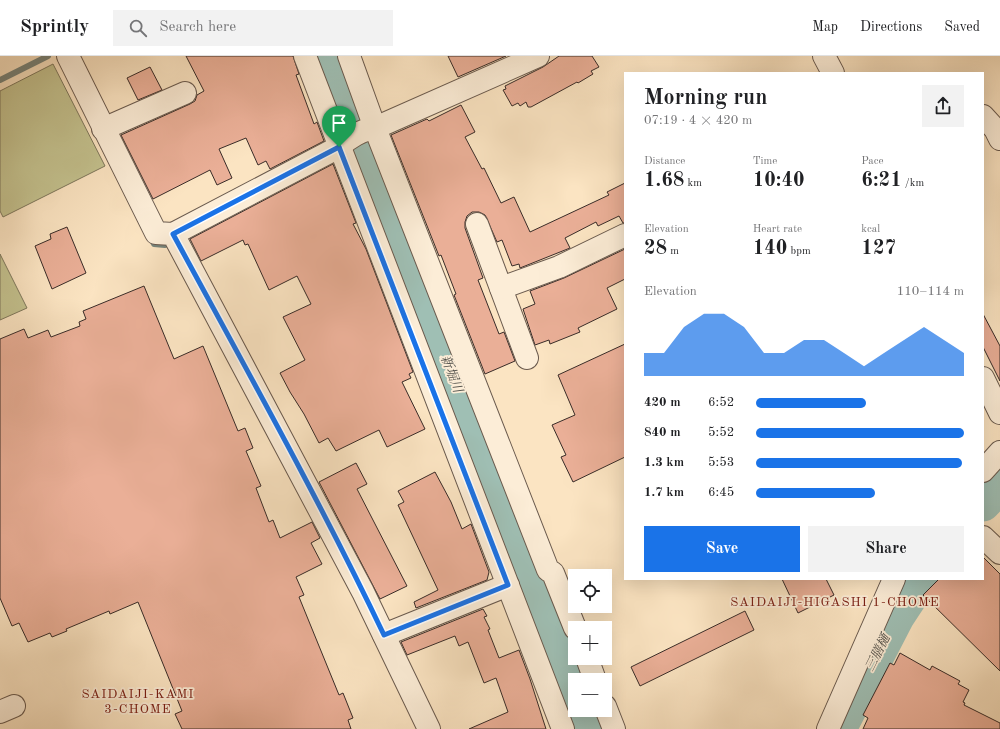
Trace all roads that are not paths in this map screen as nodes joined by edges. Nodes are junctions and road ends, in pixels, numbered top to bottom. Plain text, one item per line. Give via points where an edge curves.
1 (68, 56) edge
2 (305, 56) edge
3 (348, 56) edge
4 (538, 56) edge
5 (824, 56) edge
6 (832, 72) edge
7 (185, 93) dead end
8 (372, 128) junction
9 (103, 129) junction
10 (341, 144) junction
11 (477, 224) dead end
12 (173, 234) junction
13 (624, 235) edge
14 (501, 288) junction
15 (527, 358) dead end
16 (984, 380) edge
17 (1000, 413) edge
18 (1000, 452) edge
19 (984, 470) edge
20 (984, 538) edge
21 (1000, 554) edge
22 (894, 580) edge
23 (508, 585) junction
24 (572, 621) edge
25 (384, 635) junction
26 (609, 717) edge
27 (429, 729) edge
28 (563, 729) edge
29 (614, 729) edge
30 (828, 729) edge

1 - 9 street
2 - 10 street
3 - 8 street
4 - 8 street
5 - 6 street
7 - 9 street
8 - 10 street
8 - 24 street via 548,570 553,573
9 - 12 street via 156,233
10 - 12 street
10 - 23 street
11 - 14 street
12 - 25 street via 277,427
13 - 14 street via 559,267
14 - 15 street
16 - 17 street
18 - 19 street
20 - 21 street
22 - 30 street
23 - 25 street
23 - 28 street
25 - 27 street
26 - 29 street

